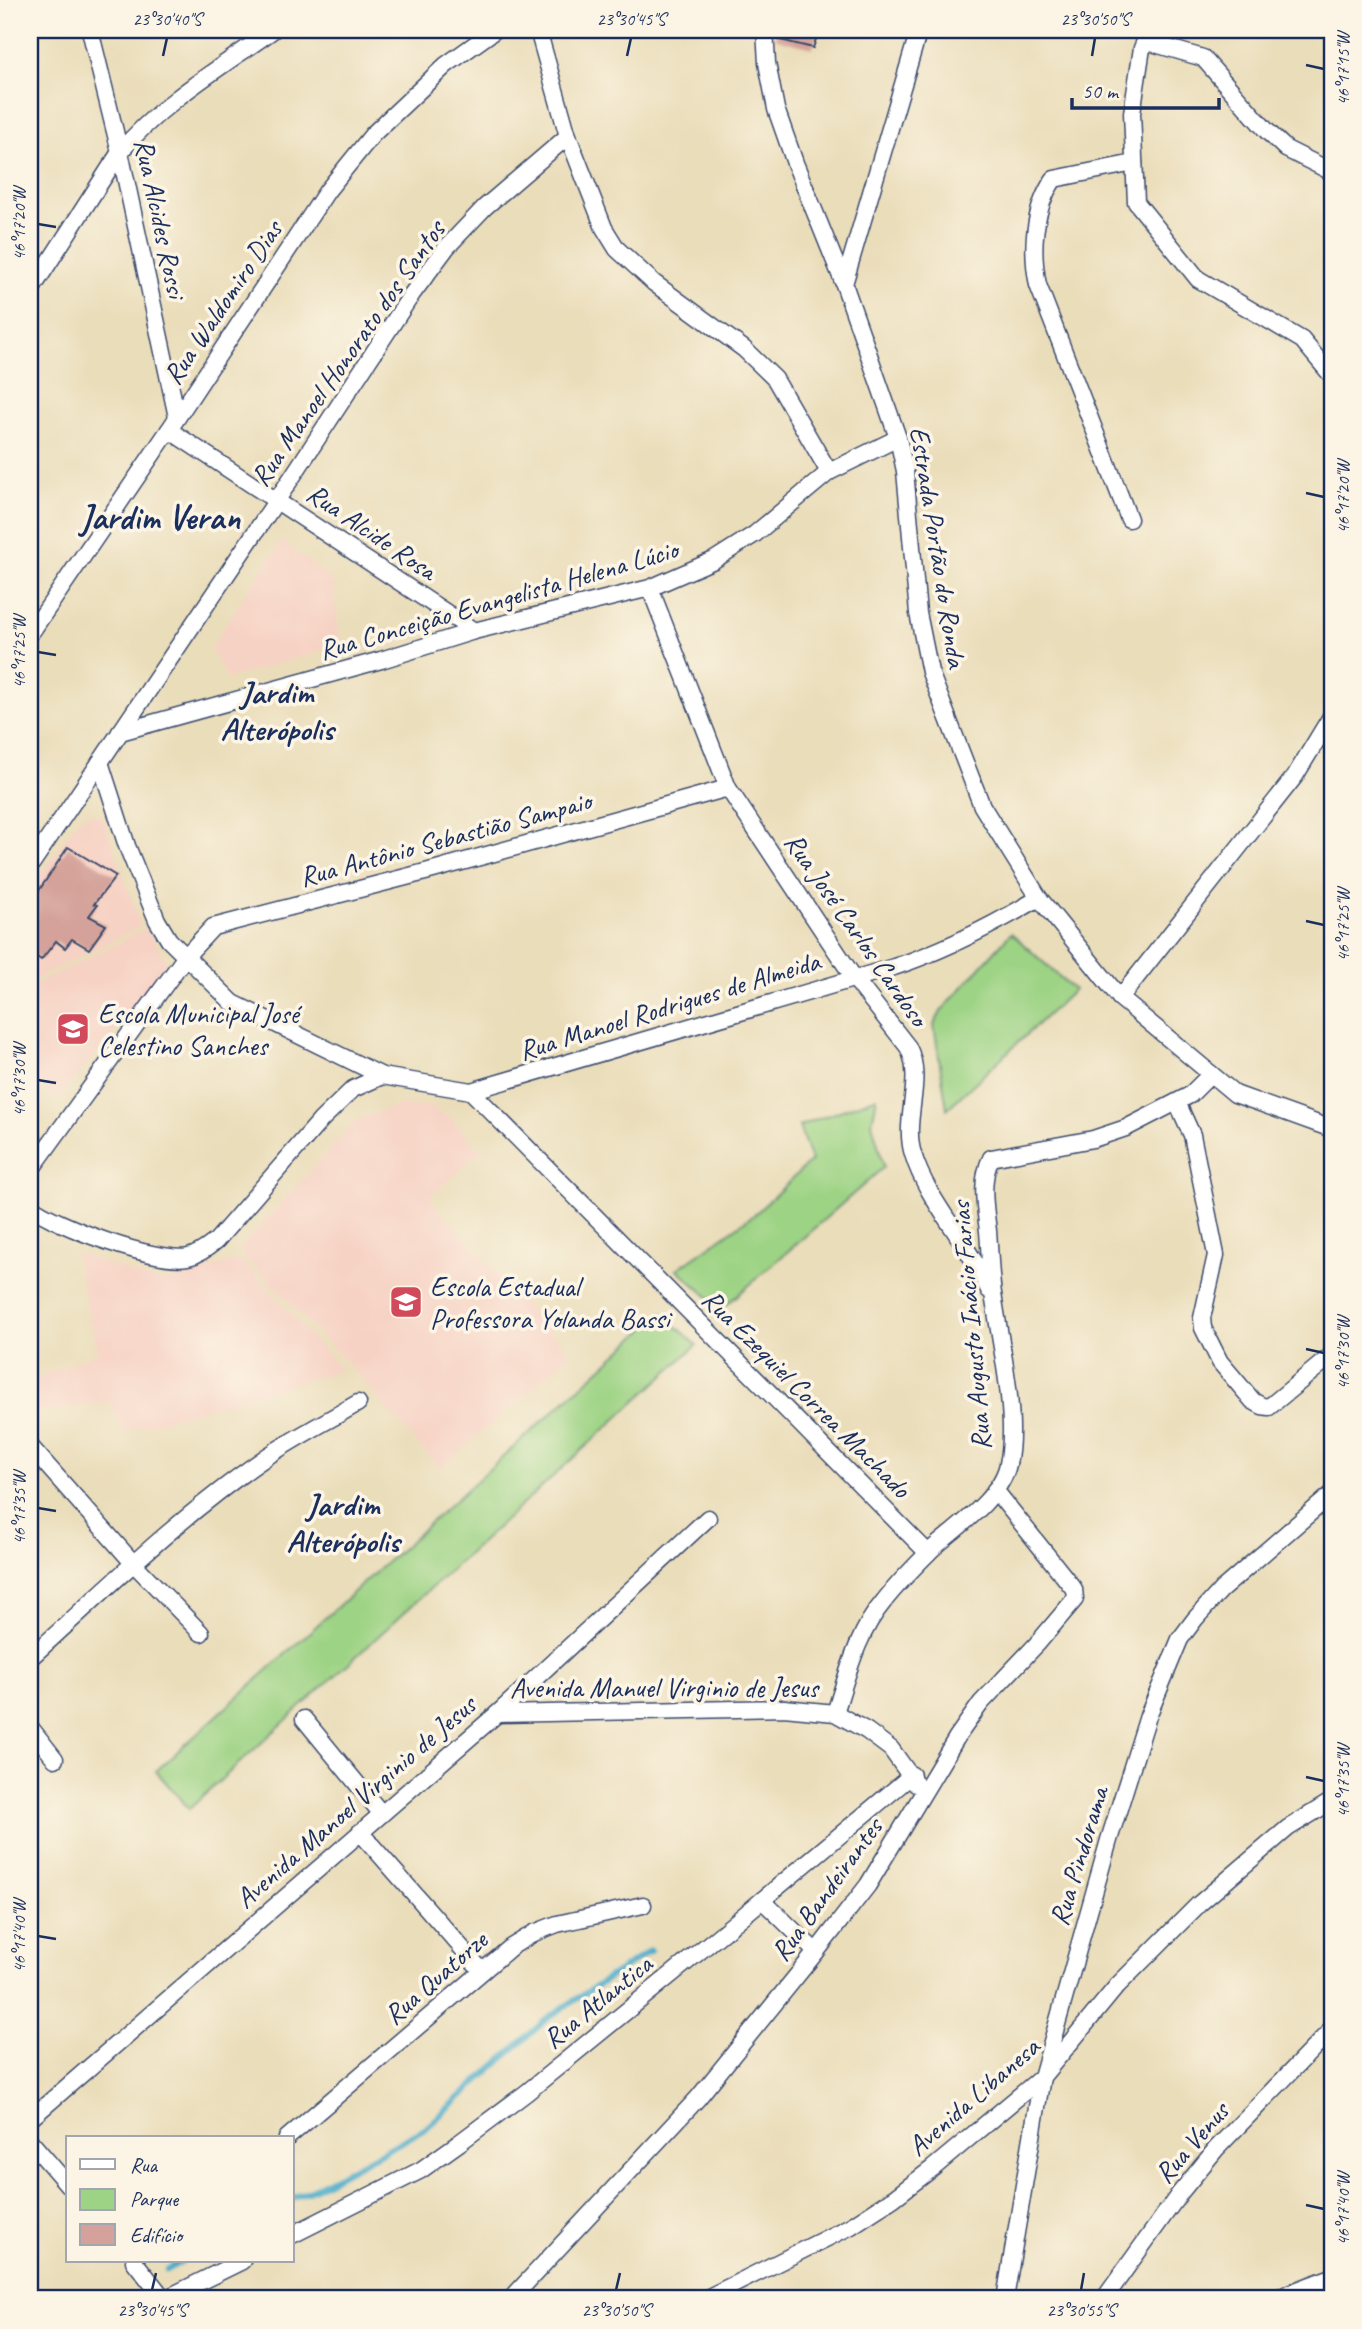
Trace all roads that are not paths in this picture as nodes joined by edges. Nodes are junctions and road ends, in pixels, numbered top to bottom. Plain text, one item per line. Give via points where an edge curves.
1 (90, 30) edge
2 (273, 30) edge
3 (495, 30) edge
4 (538, 30) edge
5 (765, 30) edge
6 (919, 30) edge
7 (1147, 35) edge
8 (568, 136) junction
9 (120, 152) junction
10 (1134, 163) junction
11 (1332, 171) edge
12 (844, 284) junction
13 (30, 292) edge
14 (1332, 376) edge
15 (173, 424) junction
16 (898, 438) junction
17 (829, 472) junction
18 (277, 500) junction
19 (1129, 519) dead end
20 (650, 588) junction
21 (474, 631) junction
22 (30, 634) edge
23 (1332, 715) edge
24 (120, 732) junction
25 (100, 762) junction
26 (728, 788) junction
27 (30, 866) edge
28 (1038, 898) junction
29 (186, 956) junction
30 (854, 978) junction
31 (1120, 998) junction
32 (1211, 1074) junction
33 (382, 1076) junction
34 (471, 1091) junction
35 (1177, 1102) junction
36 (1332, 1129) edge
37 (30, 1171) edge
38 (30, 1206) edge
39 (994, 1301) junction
40 (1332, 1355) edge
41 (358, 1403) dead end
42 (30, 1446) edge
43 (995, 1490) junction
44 (1332, 1494) edge
45 (708, 1518) dead end
46 (928, 1553) junction
47 (134, 1564) junction
48 (201, 1633) dead end
49 (30, 1658) edge
50 (835, 1713) junction
51 (497, 1714) junction
52 (304, 1719) dead end
53 (30, 1727) edge
54 (55, 1759) dead end
55 (912, 1775) junction
56 (923, 1795) junction
57 (1332, 1801) edge
58 (381, 1813) junction
59 (359, 1832) junction
60 (762, 1900) junction
61 (643, 1905) dead end
62 (816, 1952) junction
63 (482, 1971) junction
64 (1332, 2029) edge
65 (1042, 2077) junction
66 (30, 2119) edge
67 (289, 2136) edge
68 (30, 2141) edge
69 (66, 2183) edge
70 (294, 2234) edge
71 (139, 2262) edge
72 (240, 2262) edge
73 (1332, 2277) edge
74 (164, 2299) edge
75 (511, 2299) edge
76 (705, 2299) edge
77 (1005, 2299) edge
78 (1104, 2299) edge
79 (1274, 2299) edge

1 - 9 street, Rua Alcides Rossi
2 - 9 street via 156,113
3 - 15 street, Rua Waldomiro Dias via 446,65 373,134 327,191
4 - 8 street
5 - 12 street, Estrada Portão do Ronda via 766,63 776,109
6 - 12 street
7 - 10 street via 1132,113
7 - 11 street via 1203,58 1286,149
8 - 17 street via 604,228 617,249 775,379
8 - 18 street, Rua Manoel Honorato dos Santos via 485,207 447,247
9 - 13 street
9 - 15 street, Rua Alcides Rossi
10 - 14 street via 1136,202 1198,278 1302,340
10 - 19 street via 1054,179 1044,193 1034,266
12 - 16 street, Estrada Portão do Ronda
15 - 18 street, Rua Alcide Rosa
15 - 22 street, Rua Waldomiro Dias
16 - 17 street, Rua Conceição Evangelista Helena Lúcio
16 - 28 street, Estrada Portão do Ronda via 918,612 930,672 982,806
17 - 20 street, Rua Conceição Evangelista Helena Lúcio via 755,534 714,560
18 - 21 street, Rua Alcide Rosa
18 - 24 street, Rua Manoel Honorato dos Santos
20 - 21 street, Rua Conceição Evangelista Helena Lúcio
20 - 26 street, Rua José Carlos Cardoso
21 - 24 street, Rua Conceição Evangelista Helena Lúcio
23 - 31 street via 1295,776
24 - 25 street, Rua Manoel Honorato dos Santos
25 - 27 street, Rua Manoel Honorato dos Santos
25 - 29 street, Rua Manoel Rodrigues de Almeida via 149,902 169,940
26 - 29 street, Rua Antônio Sebastião Sampaio via 213,927
26 - 30 street, Rua José Carlos Cardoso
28 - 30 street, Rua Manoel Rodrigues de Almeida via 934,954
28 - 31 street, Estrada Portão do Ronda
29 - 33 street, Rua Manoel Rodrigues de Almeida via 233,1003
29 - 37 street, Rua Antônio Sebastião Sampaio
30 - 34 street, Rua Manoel Rodrigues de Almeida
30 - 39 street, Rua José Carlos Cardoso via 915,1060 911,1150 920,1175 973,1258
31 - 32 street, Estrada Portão do Ronda
32 - 35 street, Rua Augusto Inácio Farias
32 - 36 street, Estrada Portão do Ronda via 1236,1094
33 - 34 street, Rua Manoel Rodrigues de Almeida
33 - 38 street via 353,1089 216,1241 187,1257 110,1242 54,1221
34 - 46 street, Rua Ezequiel Correa Machado
35 - 39 street, Rua Augusto Inácio Farias via 1093,1139 991,1158 983,1183
35 - 40 street via 1192,1135 1216,1255 1202,1318 1220,1362 1253,1401 1269,1407
39 - 43 street, Rua Augusto Inácio Farias via 1010,1435 1008,1464
41 - 47 street via 263,1459
42 - 47 street
43 - 46 street, Rua Augusto Inácio Farias
43 - 56 street, Rua Bandeirantes via 1074,1589 1075,1599 981,1703
44 - 65 street, Rua Pindorama via 1221,1590 1180,1639 1148,1716
45 - 51 street, Avenida Manoel Virginio de Jesus
46 - 50 street, Rua Augusto Inácio Farias via 869,1622
47 - 48 street
47 - 49 street
50 - 51 street, Avenida Manuel Virginio de Jesus via 771,1708
50 - 55 street, Avenida Manuel Virginio de Jesus via 891,1749
51 - 58 street, Avenida Manoel Virginio de Jesus
52 - 58 street
53 - 54 street
55 - 56 street, Avenida Manuel Virginio de Jesus
55 - 60 street, Rua Atlantica
56 - 62 street, Rua Bandeirantes via 868,1885
57 - 65 street, Avenida Libanesa via 1288,1828 1199,1904 1117,1986
58 - 59 street, Avenida Manoel Virginio de Jesus
59 - 63 street
59 - 66 street, Avenida Manoel Virginio de Jesus
60 - 62 street
60 - 70 street, Rua Atlantica via 459,2143 421,2170
61 - 63 street, Rua Quatorze via 556,1923 511,1947
62 - 75 street, Rua Bandeirantes via 698,2098
63 - 67 street, Rua Quatorze
64 - 78 street, Rua Venus via 1216,2149
65 - 76 street, Avenida Libanesa via 894,2198 851,2225
65 - 77 street, Rua Pindorama
68 - 69 street
71 - 74 street
72 - 74 street
73 - 79 street

